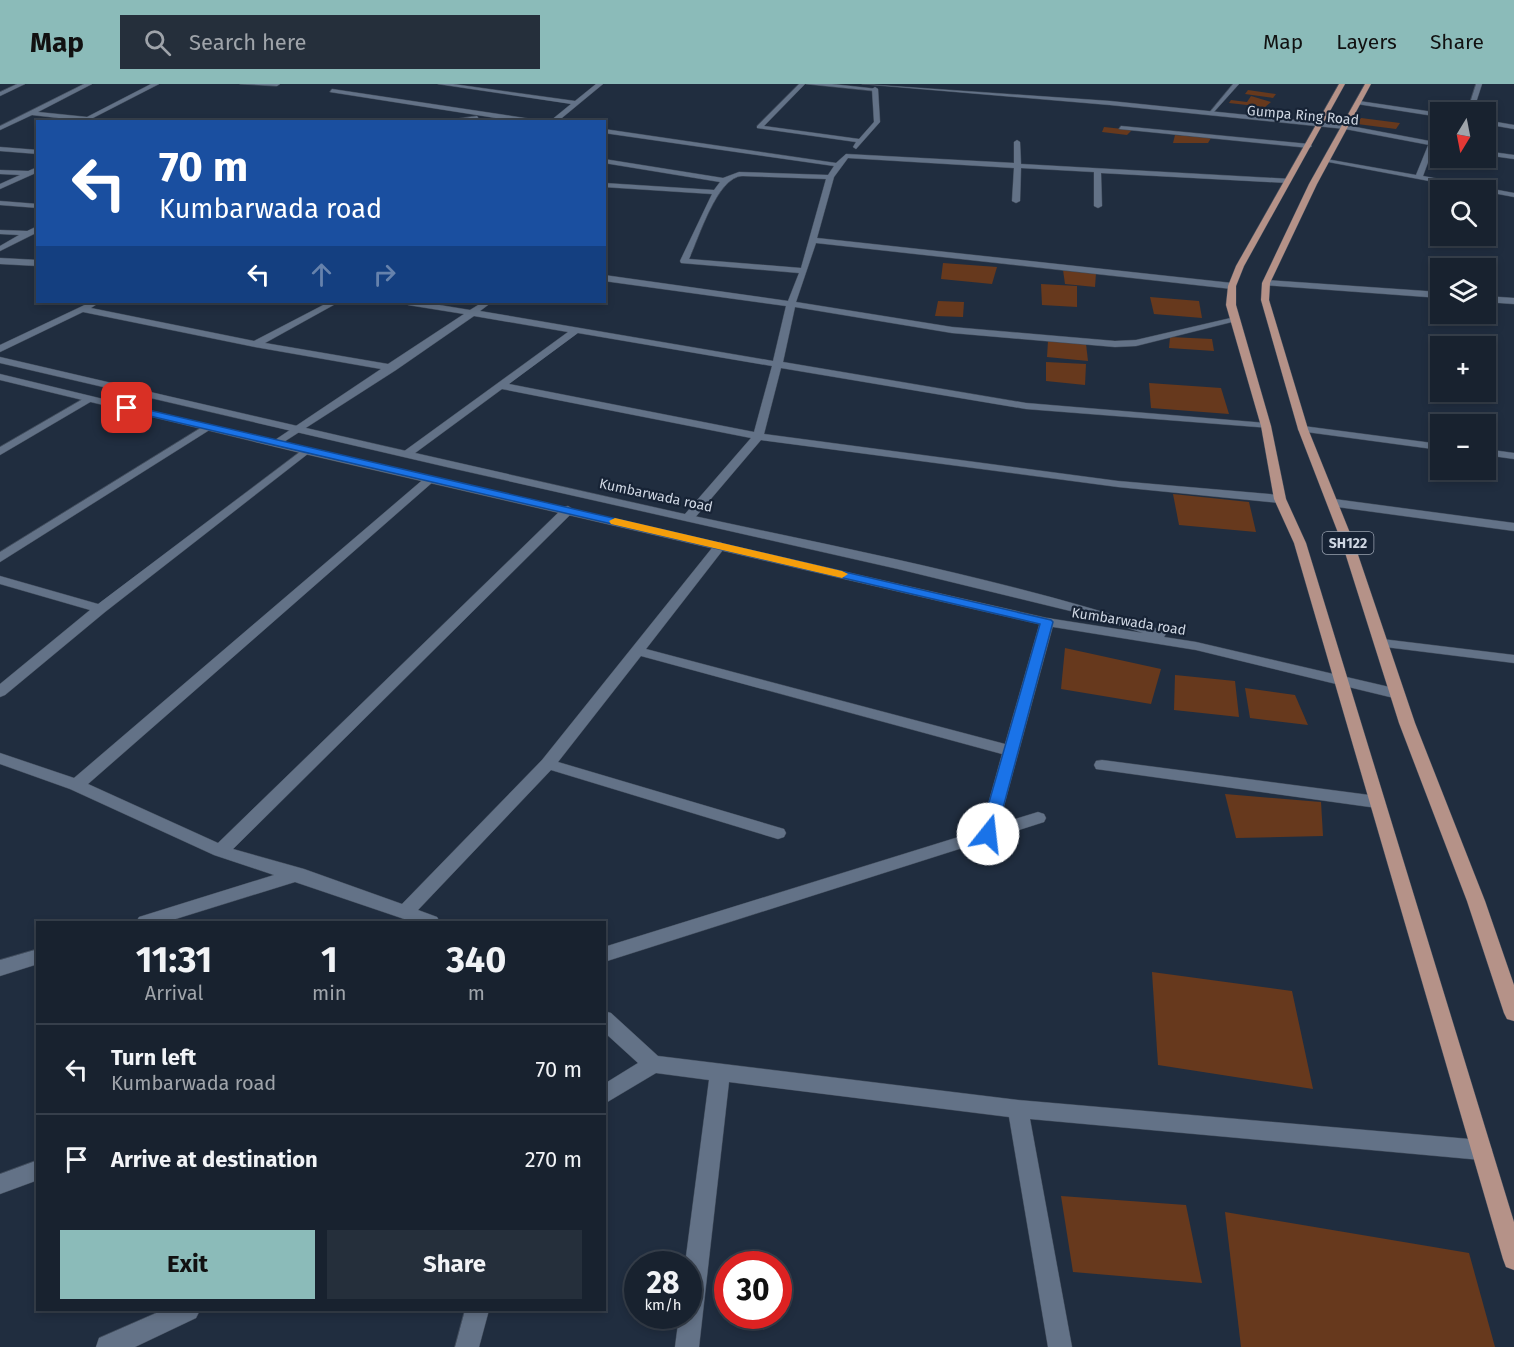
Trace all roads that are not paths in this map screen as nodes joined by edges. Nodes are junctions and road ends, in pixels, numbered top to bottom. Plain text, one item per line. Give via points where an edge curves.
1 (22, 84) edge
2 (89, 84) edge
3 (156, 84) edge
4 (243, 84) edge
5 (277, 84) edge
6 (441, 84) edge
7 (591, 84) edge
8 (802, 84) edge
9 (809, 84) edge
10 (865, 84) edge
11 (1236, 84) edge
12 (1342, 84) edge
13 (1368, 84) edge
14 (1479, 84) edge
15 (599, 85) edge
16 (875, 89) junction
17 (332, 91) dead end
18 (0, 94) edge
19 (1473, 102) edge
20 (576, 103) junction
21 (1359, 103) junction
22 (1210, 112) junction
23 (31, 113) junction
24 (1430, 114) edge
25 (486, 118) edge
26 (89, 120) edge
27 (468, 120) edge
28 (512, 120) edge
29 (555, 120) edge
30 (1496, 124) edge
31 (1319, 127) junction
32 (1514, 127) edge
33 (0, 128) edge
34 (1121, 128) dead end
35 (1343, 129) junction
36 (606, 131) edge
37 (861, 141) junction
38 (1017, 142) dead end
39 (1430, 143) edge
40 (1309, 146) junction
41 (1430, 146) edge
42 (0, 149) edge
43 (36, 152) edge
44 (1496, 155) edge
45 (846, 156) junction
46 (1514, 157) edge
47 (606, 161) edge
48 (1326, 161) junction
49 (838, 165) junction
50 (1018, 165) junction
51 (36, 170) edge
52 (1097, 170) junction
53 (0, 172) edge
54 (28, 173) junction
55 (36, 174) edge
56 (830, 177) junction
57 (1419, 177) junction
58 (702, 178) junction
59 (724, 180) junction
60 (1288, 181) junction
61 (606, 185) edge
62 (0, 187) edge
63 (631, 187) junction
64 (606, 192) edge
65 (717, 192) junction
66 (1514, 195) edge
67 (1016, 201) dead end
68 (0, 203) edge
69 (36, 206) edge
70 (1098, 206) dead end
71 (36, 229) edge
72 (0, 232) edge
73 (28, 233) junction
74 (812, 240) junction
75 (0, 249) edge
76 (0, 261) edge
77 (36, 263) edge
78 (804, 272) junction
79 (606, 278) edge
80 (1266, 283) junction
81 (1232, 286) junction
82 (1430, 294) edge
83 (1496, 300) edge
84 (1514, 301) edge
85 (95, 303) edge
86 (333, 303) edge
87 (414, 303) edge
88 (487, 303) edge
89 (791, 304) junction
90 (82, 309) junction
91 (473, 313) junction
92 (1235, 320) junction
93 (577, 330) junction
94 (255, 344) junction
95 (0, 349) edge
96 (0, 360) edge
97 (778, 363) junction
98 (392, 368) junction
99 (0, 377) edge
100 (501, 386) junction
101 (88, 399) junction
102 (1266, 426) junction
103 (207, 427) junction
104 (298, 429) junction
105 (1303, 429) junction
106 (758, 436) junction
107 (276, 444) junction
108 (1430, 446) edge
109 (305, 451) junction
110 (0, 452) edge
111 (407, 454) junction
112 (1496, 454) edge
113 (1514, 456) edge
114 (430, 479) junction
115 (1280, 499) junction
116 (1334, 503) junction
117 (568, 510) junction
118 (689, 517) junction
119 (1514, 527) edge
120 (720, 546) junction
121 (0, 558) edge
122 (0, 580) edge
123 (100, 609) junction
124 (1047, 622) junction
125 (1382, 643) junction
126 (1196, 646) junction
127 (639, 651) junction
128 (1514, 659) edge
129 (1341, 681) junction
130 (0, 692) edge
131 (1398, 694) junction
132 (1011, 751) junction
133 (0, 758) edge
134 (548, 764) junction
135 (1102, 765) dead end
136 (76, 785) junction
137 (1377, 802) junction
138 (1038, 818) dead end
139 (778, 833) dead end
140 (988, 834) junction
141 (220, 851) junction
142 (297, 874) junction
143 (405, 912) junction
144 (148, 921) edge
145 (428, 921) edge
146 (606, 954) edge
147 (36, 957) edge
148 (0, 968) edge
149 (1514, 1013) edge
150 (606, 1020) edge
151 (653, 1064) junction
152 (720, 1072) junction
153 (606, 1094) edge
154 (1018, 1109) junction
155 (1481, 1150) junction
156 (36, 1171) edge
157 (0, 1184) edge
158 (1514, 1259) edge
159 (186, 1311) edge
160 (477, 1311) edge
161 (108, 1347) edge
162 (467, 1347) edge
163 (687, 1347) edge
164 (1060, 1347) edge

1 - 18 street
2 - 23 street
3 - 26 street
4 - 5 street
6 - 20 street
7 - 15 street
8 - 37 street via 759,127
9 - 16 street, Gumpa Ring Road
10 - 22 street, Gumpa Ring Road
11 - 22 street
12 - 31 main road
13 - 21 main road
14 - 19 street
15 - 20 street
16 - 31 street, Gumpa Ring Road
16 - 37 street via 877,122
17 - 25 street
20 - 29 street
21 - 24 street
21 - 35 main road
22 - 31 street, Gumpa Ring Road
23 - 26 street
23 - 33 street
25 - 27 street
25 - 28 street
30 - 32 street
31 - 35 street, Gumpa Ring Road
31 - 40 main road
34 - 40 street
35 - 39 street, Gumpa Ring Road
35 - 48 main road
36 - 49 street
37 - 45 street
38 - 50 street
40 - 60 main road
41 - 57 street
42 - 43 street
44 - 46 street
45 - 49 street
45 - 50 street
47 - 58 street
48 - 57 street
48 - 80 main road
49 - 56 street
50 - 52 street
50 - 67 street
51 - 54 street
52 - 60 street
52 - 70 street
53 - 54 street
54 - 55 street
54 - 62 street
56 - 59 street via 742,174
56 - 74 street
57 - 66 street
58 - 59 street
58 - 63 street
59 - 65 street
60 - 81 main road
61 - 63 street
63 - 64 street
63 - 65 street
65 - 78 street via 684,261
68 - 69 street
71 - 73 street
72 - 73 street
73 - 75 street
74 - 78 street
74 - 81 street
76 - 77 street
78 - 89 street
79 - 89 street
80 - 82 street
80 - 105 main road, SH122 via 1265,300
81 - 92 main road
83 - 84 street
85 - 90 street
86 - 94 street
87 - 91 street
88 - 91 street
89 - 92 street via 952,330 1122,344
89 - 97 street
90 - 94 street
90 - 95 street
91 - 93 street
91 - 98 street
92 - 102 main road
93 - 97 street
93 - 100 street
94 - 98 street
96 - 104 street, Kumbarwada road
97 - 102 street via 1026,406
97 - 106 street
98 - 104 street
99 - 101 street, Kumbarwada road
100 - 106 street
100 - 111 street
101 - 103 street, Kumbarwada road
101 - 110 street
102 - 115 main road
103 - 107 street, Kumbarwada road
103 - 121 street
104 - 107 street
104 - 111 street, Kumbarwada road
105 - 108 street
105 - 116 main road, SH122
106 - 115 street via 1118,484
106 - 118 street
107 - 109 street, Kumbarwada road
109 - 114 street, Kumbarwada road
109 - 123 street
111 - 118 street, Kumbarwada road
112 - 113 street
114 - 117 street, Kumbarwada road
114 - 136 street
115 - 129 main road via 1300,543
116 - 119 street
116 - 125 main road, SH122
117 - 120 street, Kumbarwada road
117 - 141 street
118 - 126 street, Kumbarwada road via 1096,613
120 - 124 street, Kumbarwada road
120 - 127 street
122 - 123 street
123 - 130 street
124 - 126 street, Kumbarwada road
124 - 132 street
125 - 128 street
125 - 131 main road, SH122
126 - 129 street
127 - 132 street
127 - 134 street
129 - 131 street
129 - 137 main road
131 - 149 main road, SH122
132 - 140 street
133 - 136 street
134 - 139 street
134 - 143 street
135 - 137 street
136 - 141 street
137 - 155 main road
138 - 140 street
140 - 146 street
141 - 142 street
142 - 143 street
142 - 144 street
143 - 145 street
147 - 148 street
150 - 151 street
151 - 152 street
151 - 153 street
152 - 154 street
152 - 163 street
154 - 155 street
154 - 164 street
155 - 158 main road
156 - 157 street
159 - 161 street
160 - 162 street

